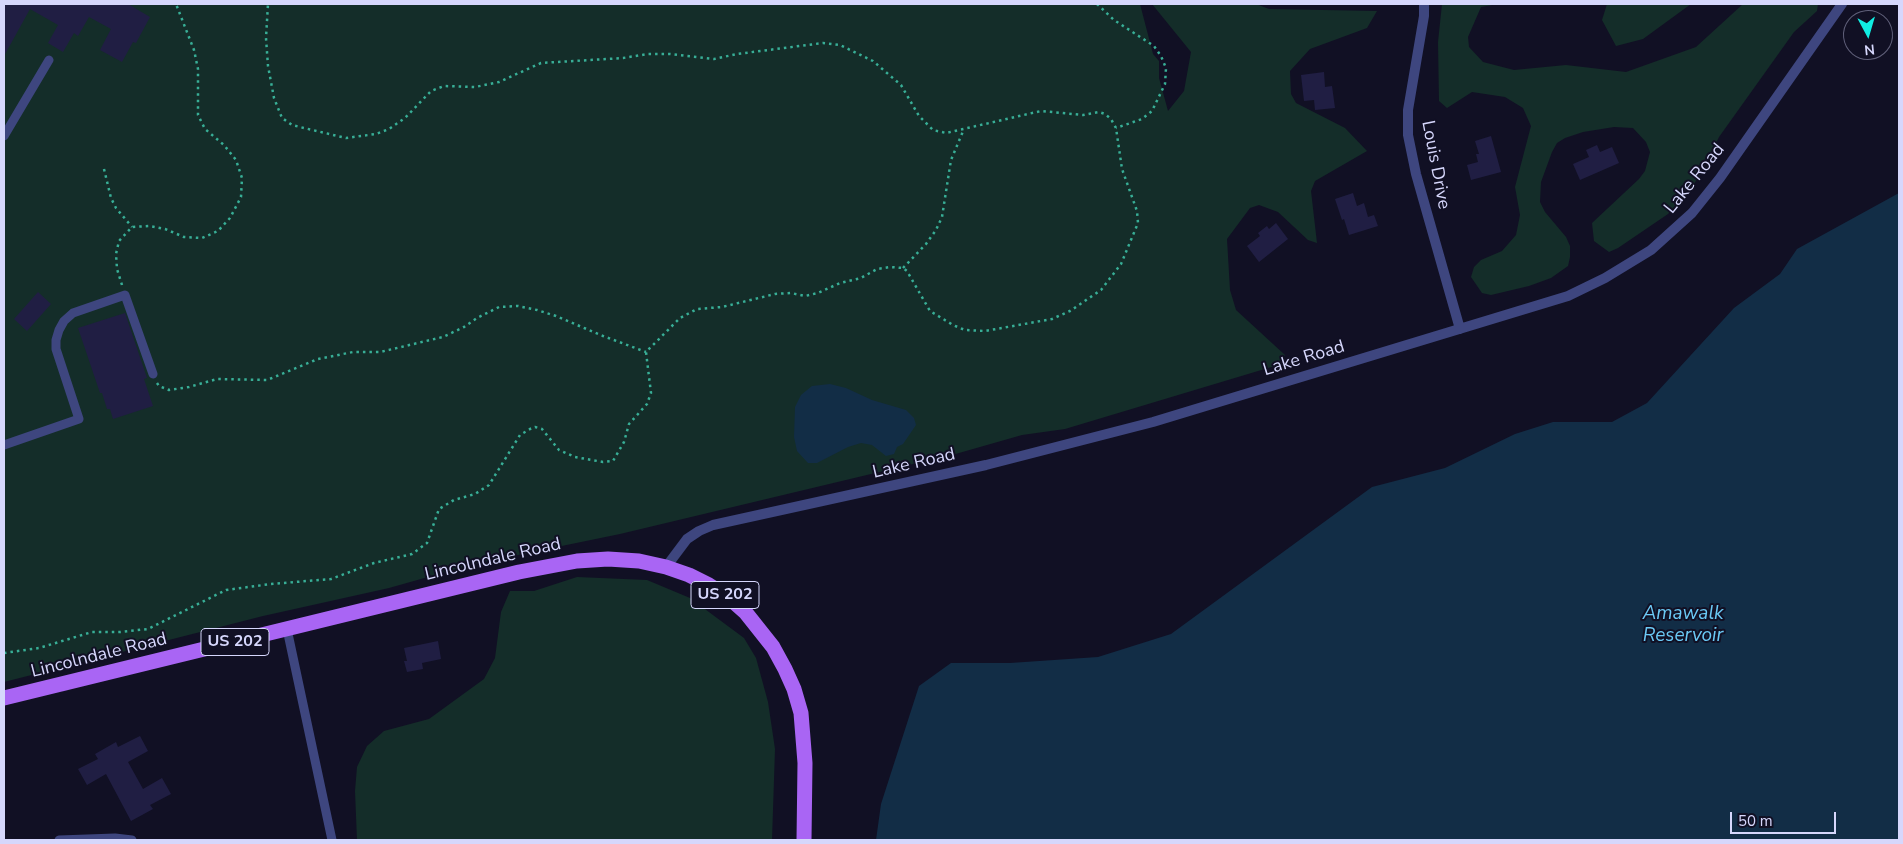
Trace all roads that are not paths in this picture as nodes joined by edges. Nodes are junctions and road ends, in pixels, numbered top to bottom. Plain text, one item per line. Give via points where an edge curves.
1 (1424, 4) edge
2 (1842, 4) edge
3 (49, 60) dead end
4 (4, 136) edge
5 (1460, 329) junction
6 (153, 374) road end
7 (4, 445) edge
8 (666, 567) junction
9 (287, 629) junction
10 (4, 698) edge
11 (59, 840) edge
12 (132, 840) edge
13 (332, 840) edge
14 (804, 840) edge

1 - 5 street, Louis Drive via 1408,110 1408,135
2 - 5 street, Lake Road via 1720,178 1692,213 1651,250 1568,296
3 - 4 lane
5 - 8 street, Lake Road via 1100,437 713,525 687,539
6 - 7 lane via 125,294 73,313 58,330 56,350 78,418
8 - 9 main road, Lincolndale Road / US 202 via 608,559 550,565
8 - 14 main road, Lincolndale Road / US 202 via 689,575 728,597 760,630 785,668 794,689 804,738
9 - 10 main road, Lincolndale Road / US 202
9 - 13 lane
11 - 12 lane

